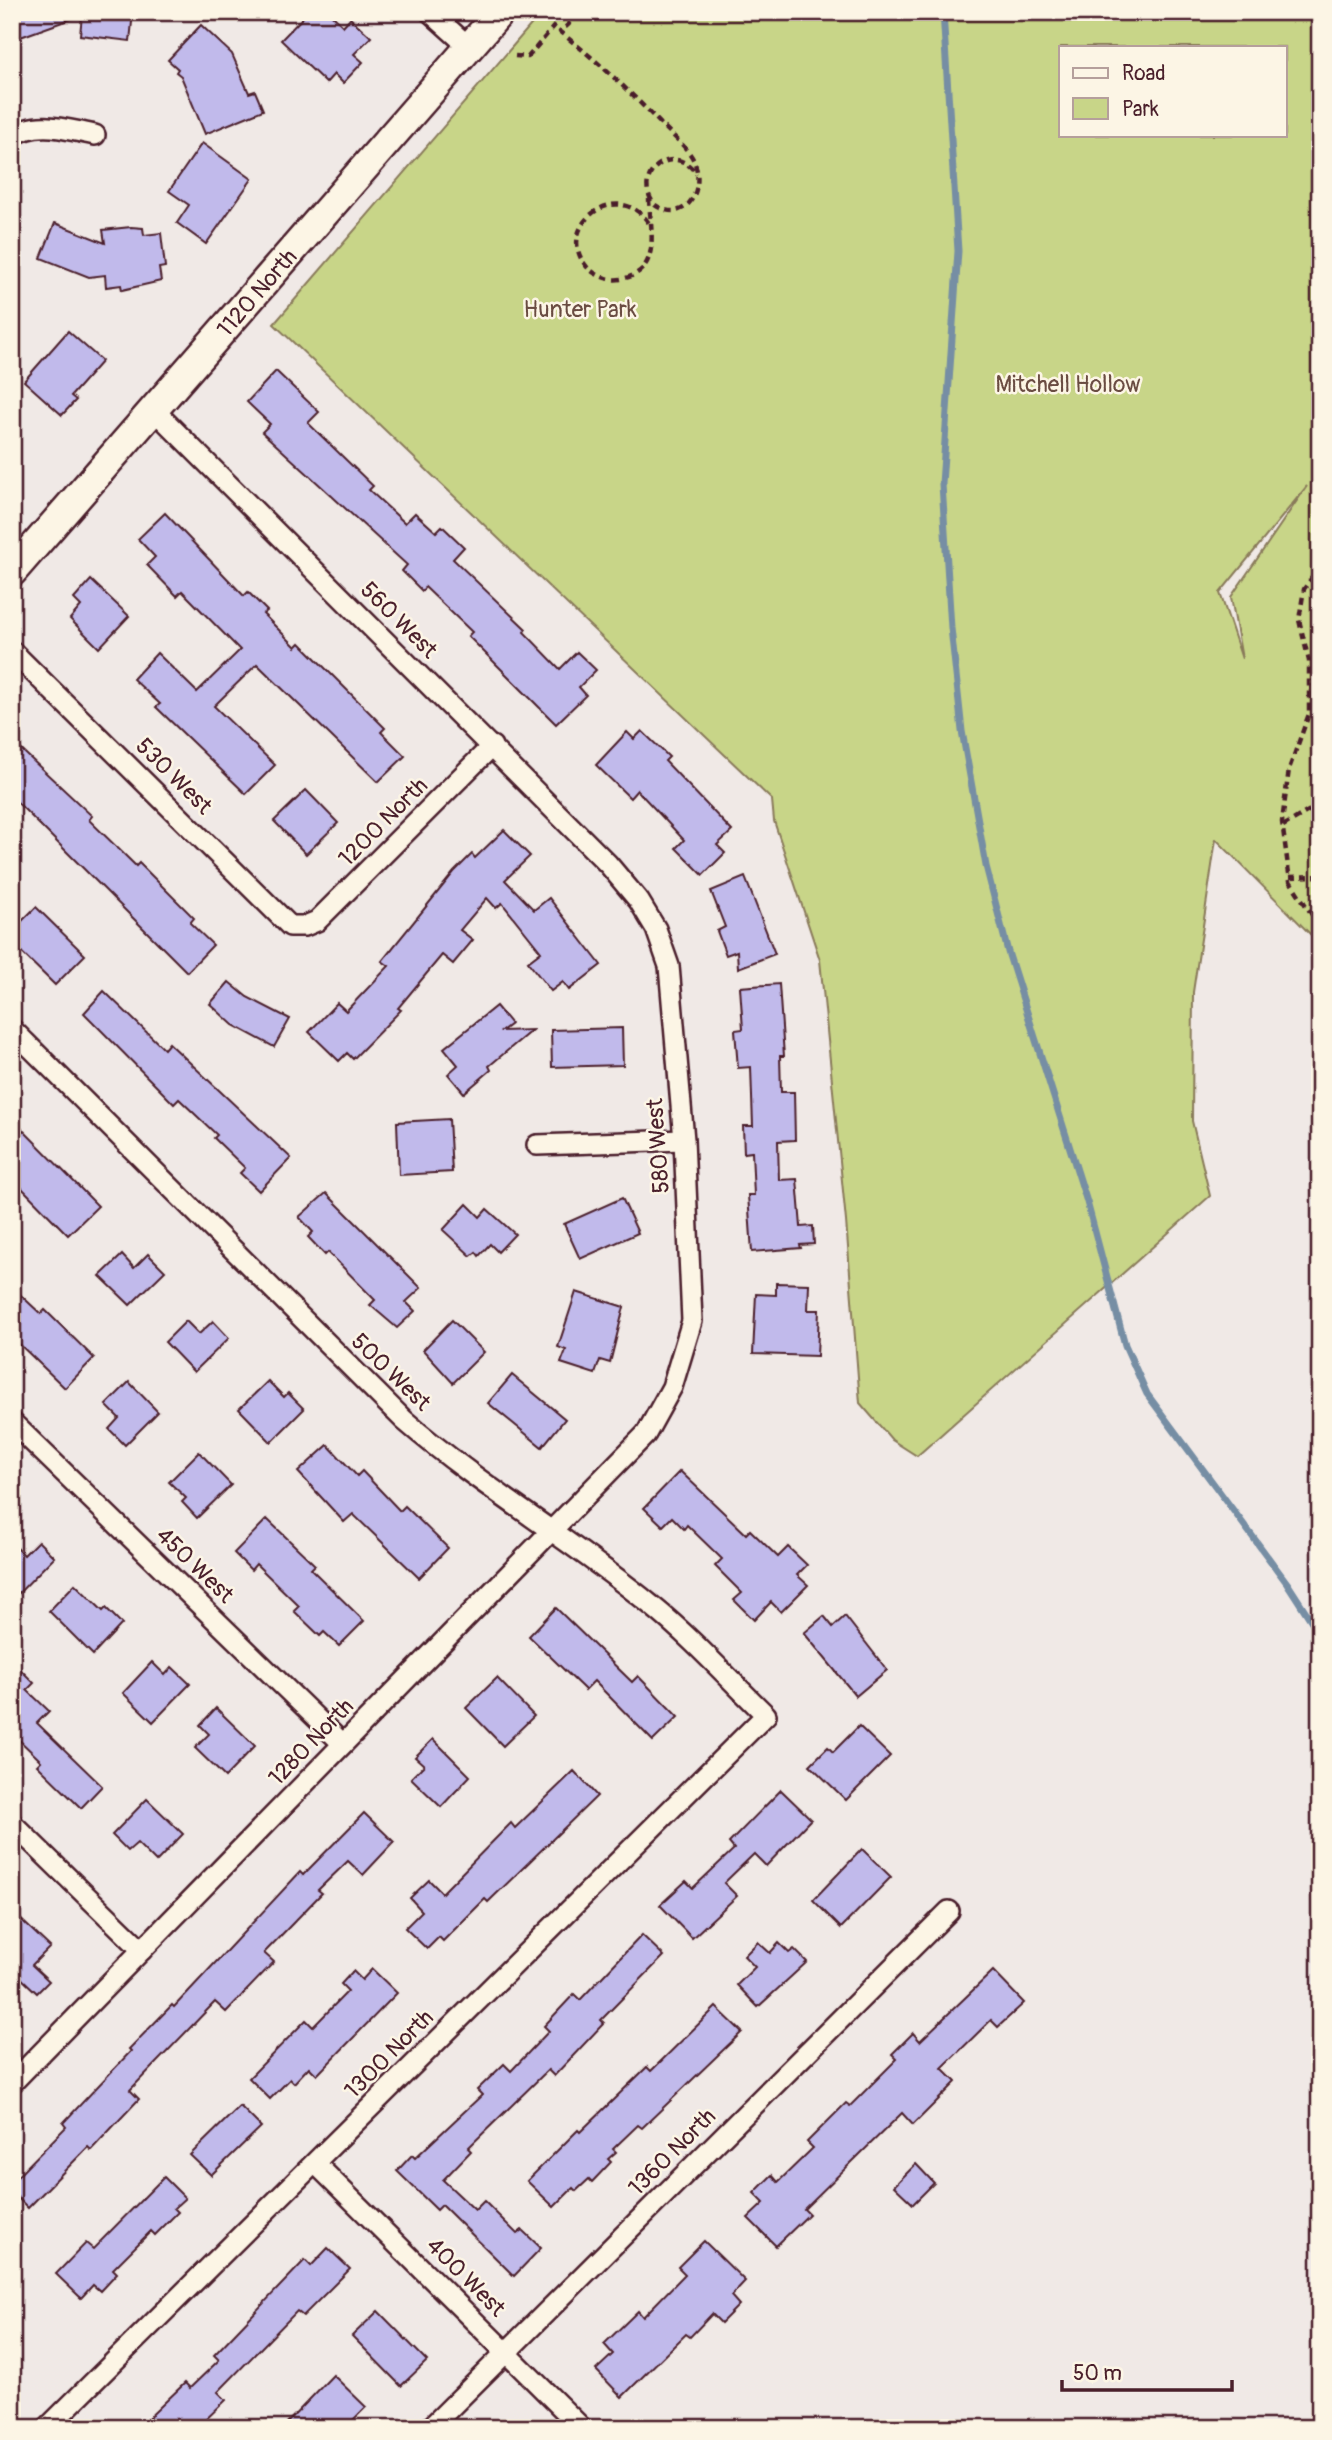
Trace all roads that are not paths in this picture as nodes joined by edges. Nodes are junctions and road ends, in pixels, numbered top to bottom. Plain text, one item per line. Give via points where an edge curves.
1 (430, 12) edge
2 (500, 12) edge
3 (469, 47) junction
4 (95, 135) dead end
5 (12, 137) edge
6 (155, 411) junction
7 (12, 572) edge
8 (12, 651) edge
9 (492, 746) junction
10 (608, 864) joint
11 (305, 926) joint
12 (12, 1029) edge
13 (684, 1140) junction
14 (537, 1145) dead end
15 (12, 1422) edge
16 (646, 1434) joint
17 (551, 1532) junction
18 (766, 1715) joint
19 (343, 1744) junction
20 (12, 1823) edge
21 (949, 1911) dead end
22 (142, 1950) junction
23 (12, 2083) edge
24 (315, 2163) junction
25 (507, 2351) junction
26 (47, 2428) edge
27 (430, 2428) edge
28 (582, 2428) edge

1 - 3 street
2 - 3 street, 1120 North
3 - 6 street, 1120 North
4 - 5 street via 44,125
6 - 7 street, 1120 North
6 - 9 street, 560 West
8 - 11 street, 530 West via 290,926
9 - 10 street, 560 West
9 - 11 street, 1200 North via 342,898
10 - 13 street, 580 West via 656,929 669,966
12 - 17 street, 500 West via 404,1420
13 - 14 street
13 - 16 street, 580 West via 692,1321 672,1387
15 - 19 street, 450 West
16 - 17 street, 1280 North
17 - 18 street, 500 West via 650,1604
17 - 19 street, 1280 North
18 - 24 street, 1300 North
19 - 22 street, 1280 North
20 - 22 street
21 - 25 street, 1360 North
22 - 23 street, 1280 North
24 - 25 street, 400 West
24 - 26 street, 1300 North
25 - 27 street, 1360 North
25 - 28 street, 400 West

